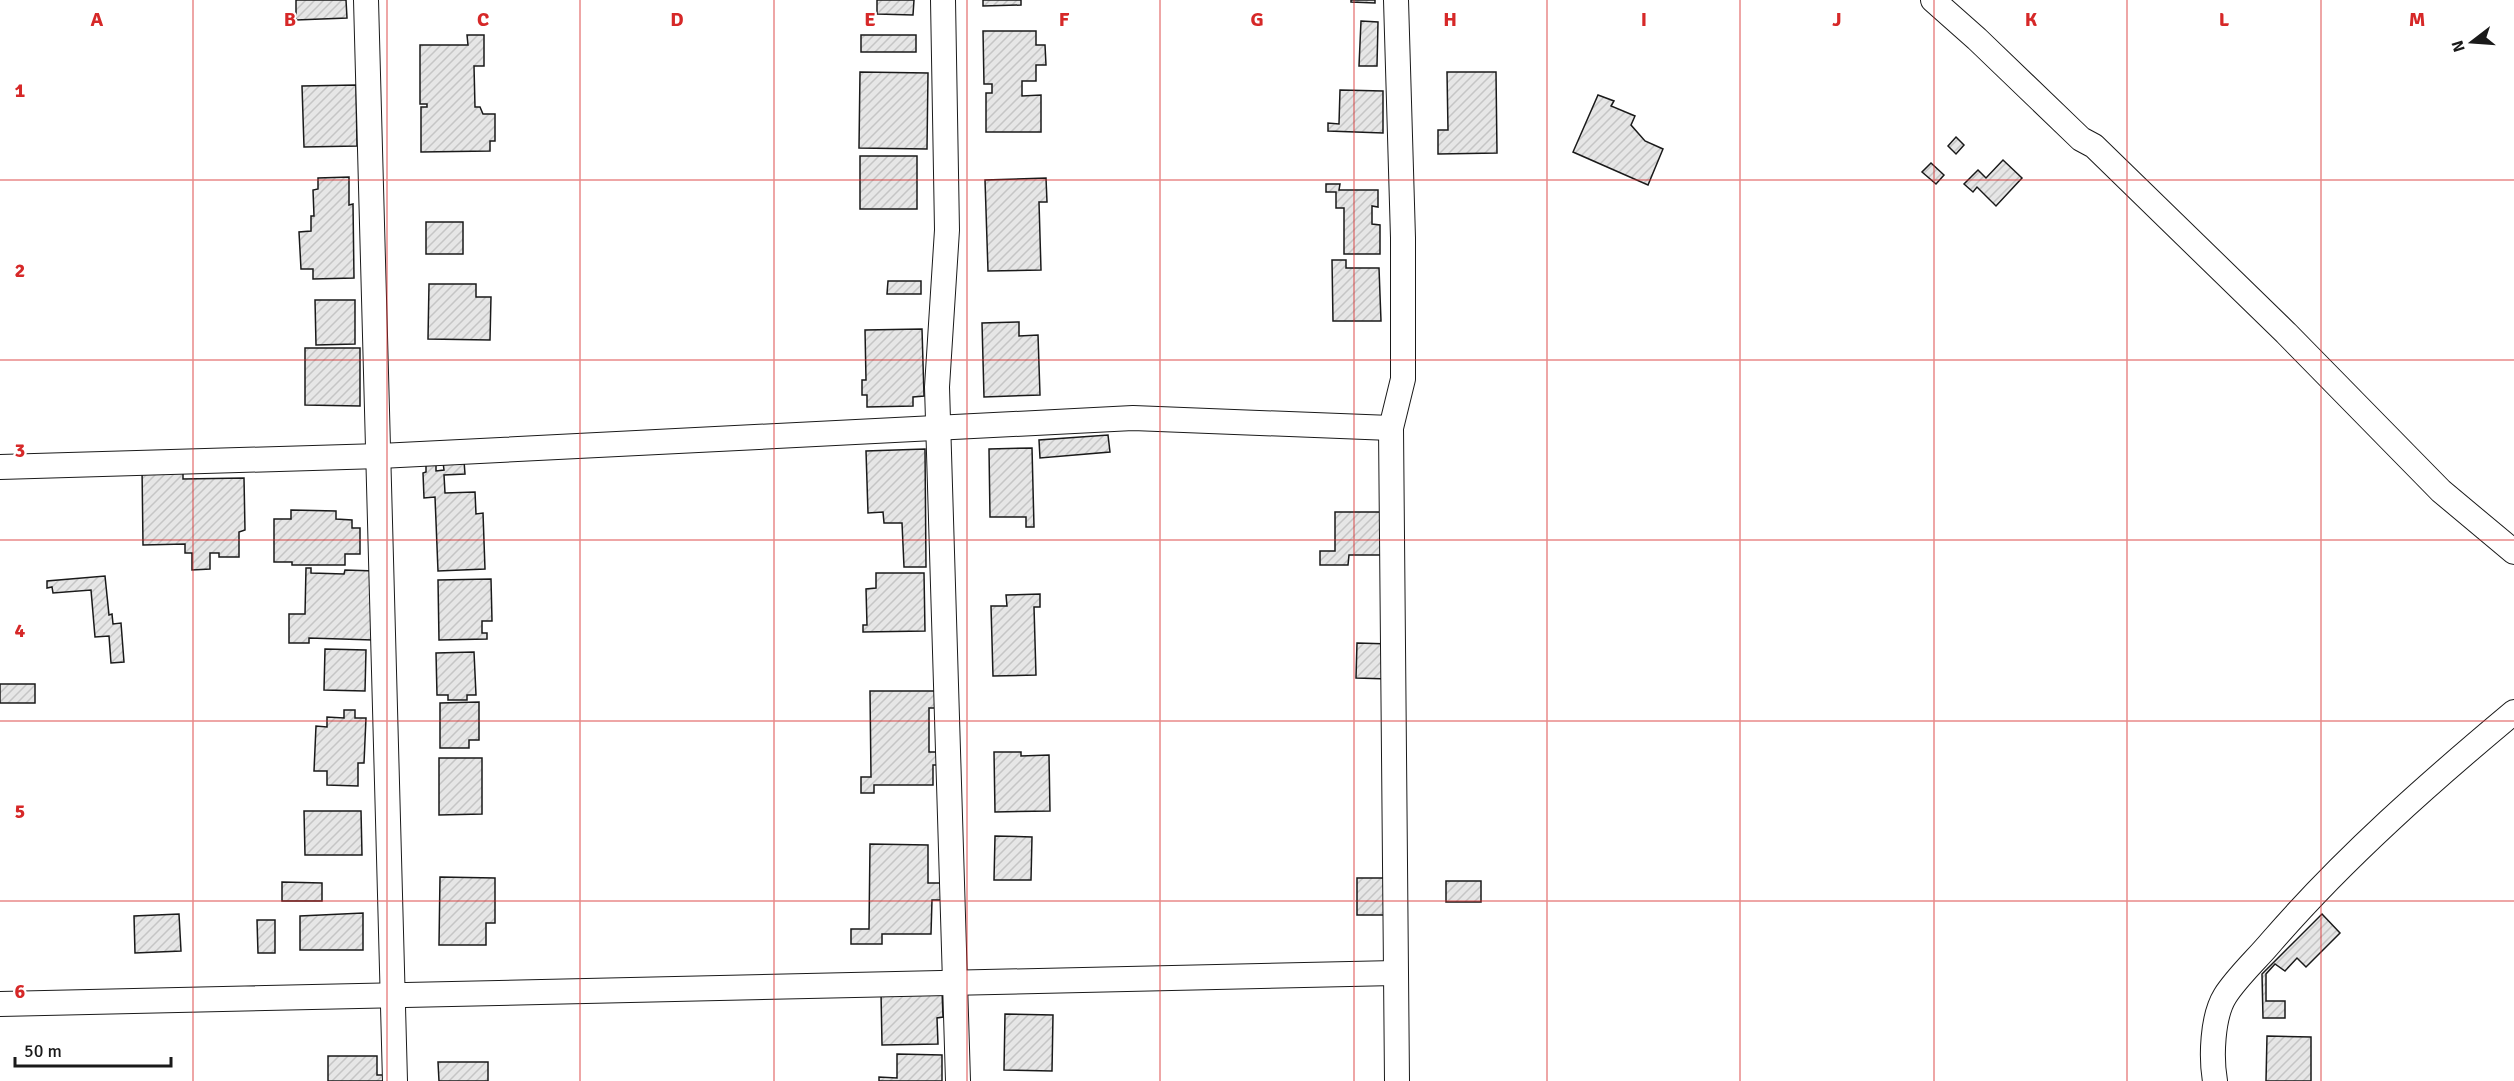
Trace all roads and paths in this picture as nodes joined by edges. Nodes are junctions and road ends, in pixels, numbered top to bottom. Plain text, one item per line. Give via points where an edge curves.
1 (366, 0) edge
2 (943, 0) edge
3 (1396, 0) edge
4 (1933, 0) edge
5 (940, 428) junction
6 (1391, 428) junction
7 (380, 456) junction
8 (0, 467) edge
9 (2514, 552) edge
10 (2514, 712) edge
11 (1395, 973) junction
12 (955, 983) junction
13 (393, 994) junction
14 (0, 1004) edge
15 (395, 1081) edge
16 (958, 1081) edge
17 (1397, 1081) edge
18 (2215, 1081) edge

1 - 7 street
2 - 5 street via 947,230 937,387
3 - 6 street via 1403,379
4 - 9 street via 2081,139 2094,146 2441,491
5 - 6 street via 1133,418
5 - 7 street
5 - 12 street
6 - 11 street
7 - 8 street
7 - 13 street
10 - 18 street via 2452,764 2315,892 2224,998 2214,1031
11 - 12 street
11 - 17 street
12 - 13 street
12 - 16 street
13 - 14 street
13 - 15 street

